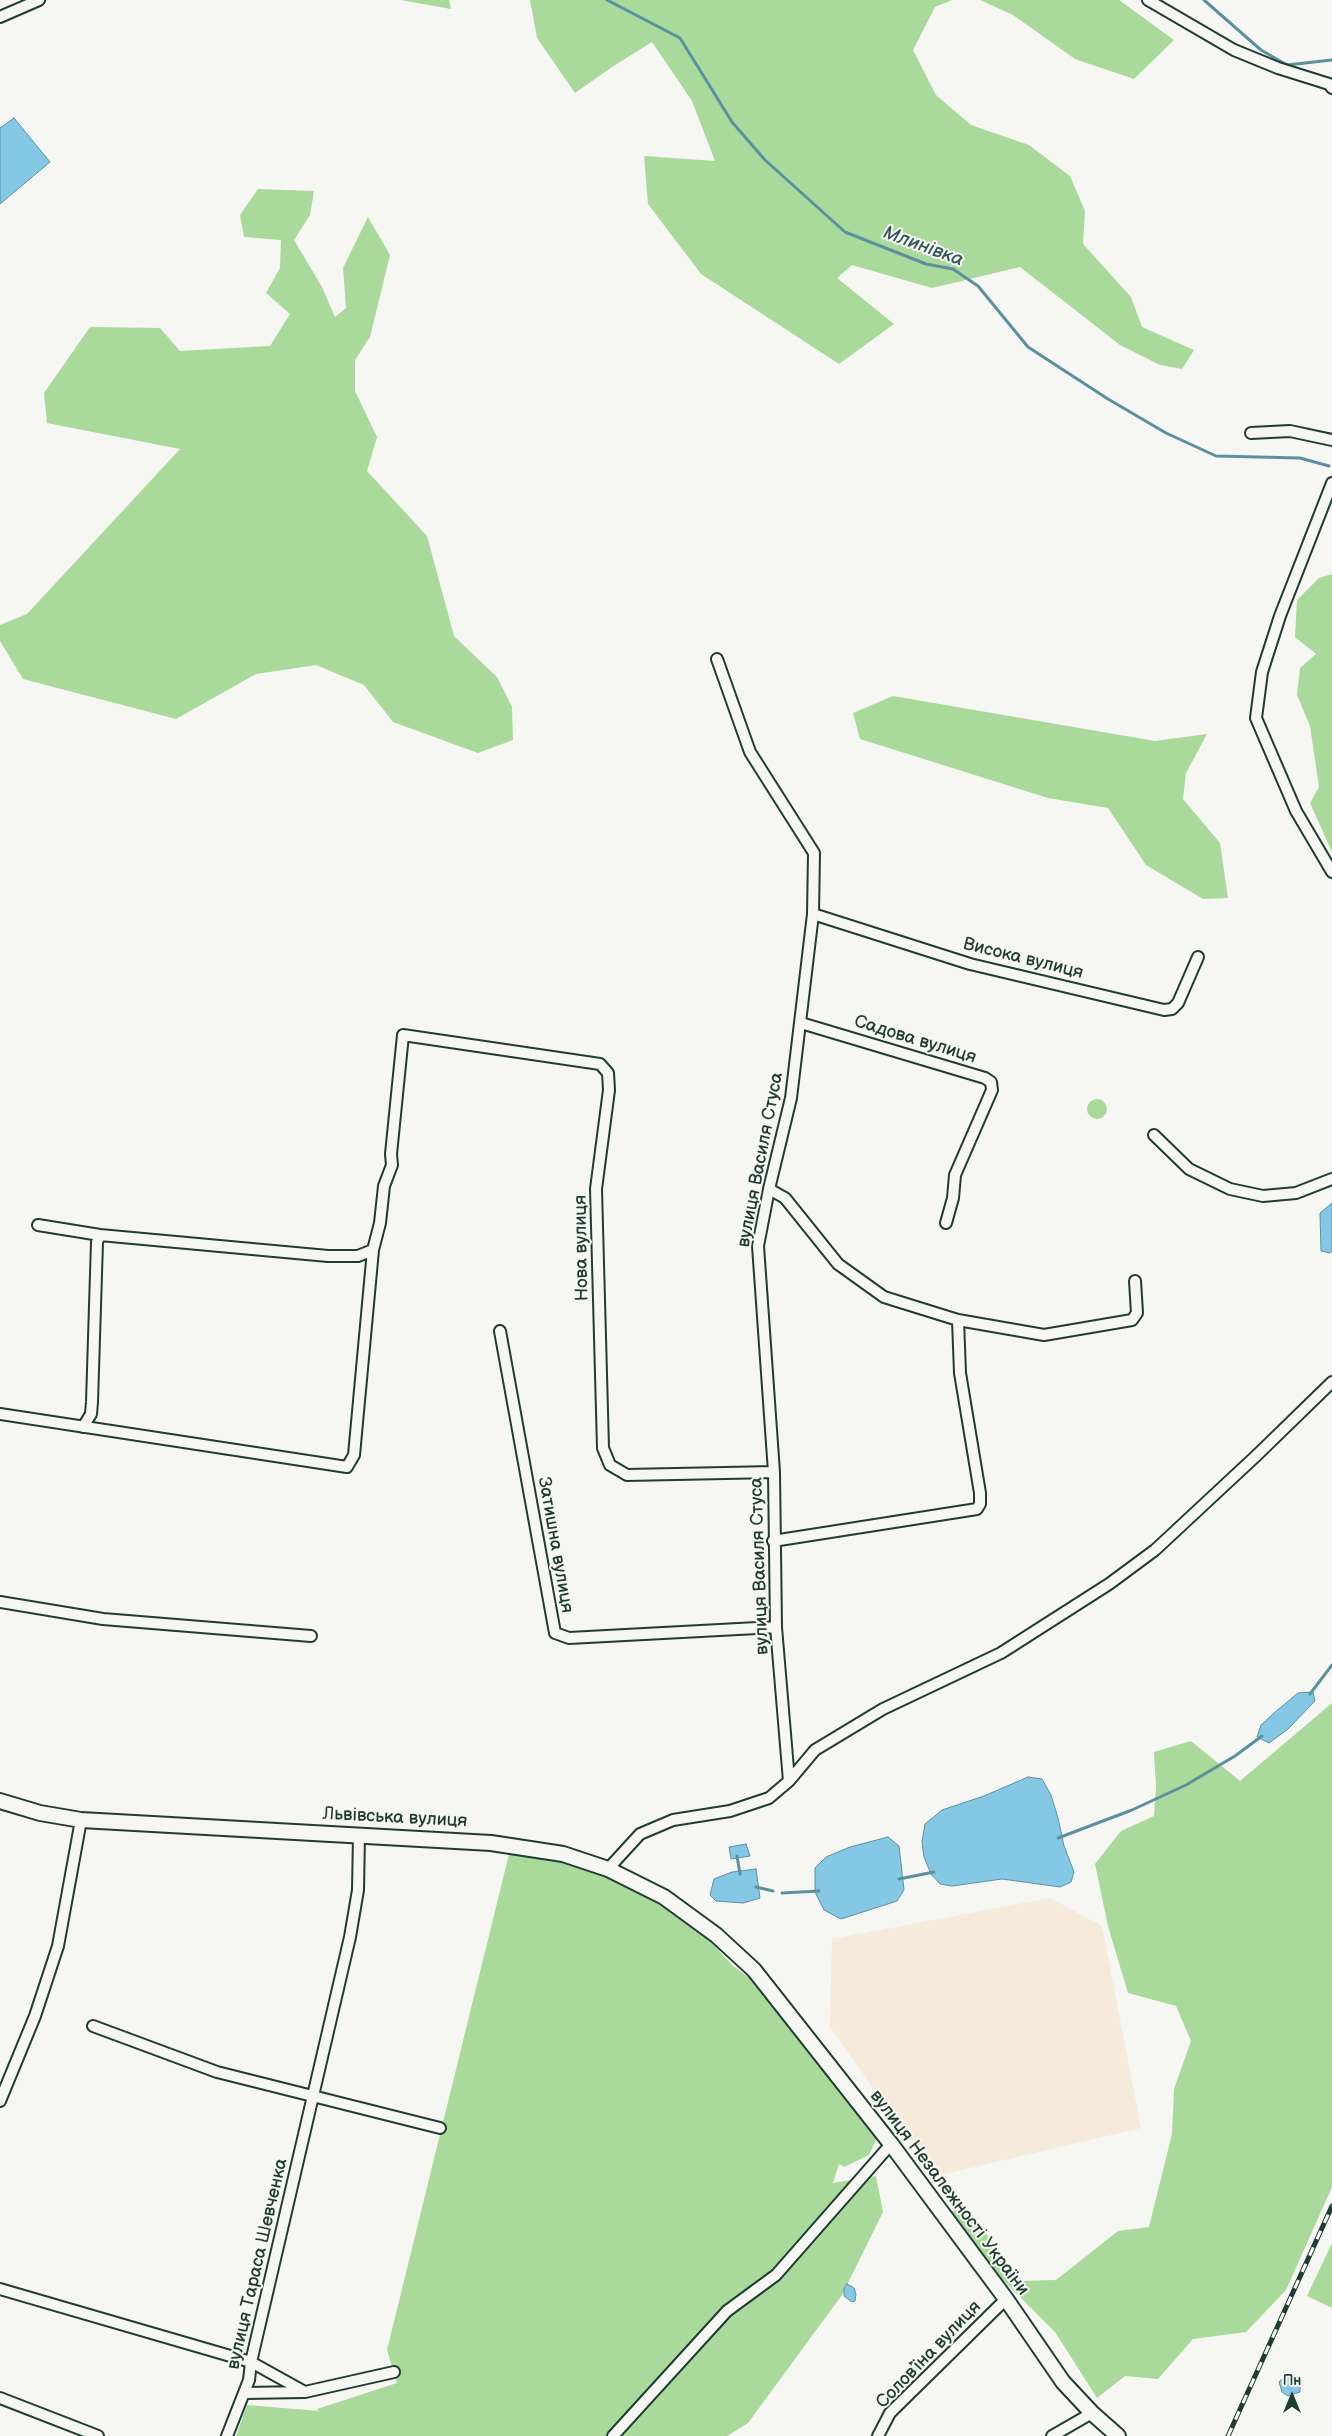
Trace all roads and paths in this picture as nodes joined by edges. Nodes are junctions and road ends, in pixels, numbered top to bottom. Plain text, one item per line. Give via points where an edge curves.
1 (39, 0) edge
2 (1148, 0) edge
3 (0, 17) edge
4 (1332, 88) edge
5 (1251, 433) dead end
6 (1332, 440) edge
7 (1332, 483) edge
8 (717, 659) dead end
9 (1332, 872) edge
10 (813, 914) junction
11 (1198, 957) dead end
12 (801, 1023) junction
13 (1154, 1135) dead end
14 (1332, 1179) edge
15 (769, 1189) junction
16 (946, 1223) dead end
17 (38, 1225) dead end
18 (100, 1235) junction
19 (373, 1250) junction
20 (1135, 1281) dead end
21 (958, 1320) junction
22 (500, 1331) dead end
23 (1332, 1382) edge
24 (0, 1414) edge
25 (83, 1427) junction
26 (774, 1472) junction
27 (774, 1541) junction
28 (0, 1602) edge
29 (776, 1627) junction
30 (311, 1636) dead end
31 (789, 1781) junction
32 (0, 1801) edge
33 (81, 1820) junction
34 (359, 1834) junction
35 (608, 1869) junction
36 (754, 1970) joint
37 (92, 2026) dead end
38 (313, 2096) junction
39 (0, 2101) edge
40 (440, 2128) dead end
41 (890, 2144) junction
42 (0, 2289) edge
43 (1006, 2299) junction
44 (250, 2362) junction
45 (394, 2372) dead end
46 (245, 2392) junction
47 (305, 2392) junction
48 (0, 2398) edge
49 (1092, 2413) junction
50 (98, 2436) edge
51 (227, 2436) edge
52 (613, 2436) edge
53 (878, 2436) edge
54 (1052, 2436) edge
55 (1118, 2436) edge

1 - 3 street
2 - 4 street via 1234,50 1329,84
5 - 6 street via 1290,431
7 - 9 street via 1280,616 1262,672 1256,718 1296,811
8 - 10 street, вулиця Василя Стуса via 750,752 814,854
10 - 11 street, Висока вулиця via 970,964 1164,1010 1172,1009 1178,1003
10 - 12 street, вулиця Василя Стуса
12 - 15 street, вулиця Василя Стуса via 791,1098
12 - 16 street, Садова вулиця via 990,1082 992,1090 955,1175
13 - 14 street via 1189,1169 1230,1188 1262,1196 1296,1193
15 - 21 street via 785,1198 838,1264 884,1297
15 - 26 street, вулиця Василя Стуса via 758,1246
17 - 18 street
18 - 19 street via 328,1256 358,1256
18 - 25 street via 96,1242 91,1414
19 - 25 street via 354,1455 346,1467
19 - 26 street, Нова вулиця via 384,1186 392,1166 404,1035 600,1064 608,1073 609,1090 596,1189 603,1448 610,1465 628,1476
20 - 21 street via 1137,1313 1132,1320 1044,1335
21 - 27 street via 960,1372 980,1493 977,1509
22 - 29 street, Затишна вулиця via 554,1633 569,1638
23 - 31 street via 1154,1550 1109,1584 1001,1653 883,1709 815,1750
24 - 25 street
26 - 27 street, вулиця Василя Стуса
27 - 29 street, вулиця Василя Стуса
28 - 30 street via 103,1619
29 - 31 street, вулиця Василя Стуса
31 - 35 street via 769,1798 730,1812 673,1820 640,1834
32 - 33 main road, Львівська вулиця via 40,1813
33 - 34 main road, Львівська вулиця
33 - 39 street via 58,1946 35,2016
34 - 35 main road, Львівська вулиця via 491,1843 563,1854
34 - 38 street, вулиця Тараса Шевченка via 358,1890 350,1938
35 - 36 main road, Львівська вулиця via 688,1912
36 - 41 main road, вулиця Незалежності України
37 - 38 street via 217,2072
38 - 40 street
38 - 44 street, вулиця Тараса Шевченка
41 - 43 main road, вулиця Незалежності України
41 - 52 street via 776,2275 727,2311
42 - 44 street
43 - 49 main road, вулиця Незалежності України via 1064,2382
43 - 53 street, Соловʼїна вулиця via 890,2413
44 - 46 street, вулиця Тараса Шевченка
44 - 47 street
45 - 47 street
46 - 47 street
46 - 51 street, вулиця Тараса Шевченка
48 - 50 street
49 - 54 street
49 - 55 main road, вулиця Незалежності України

